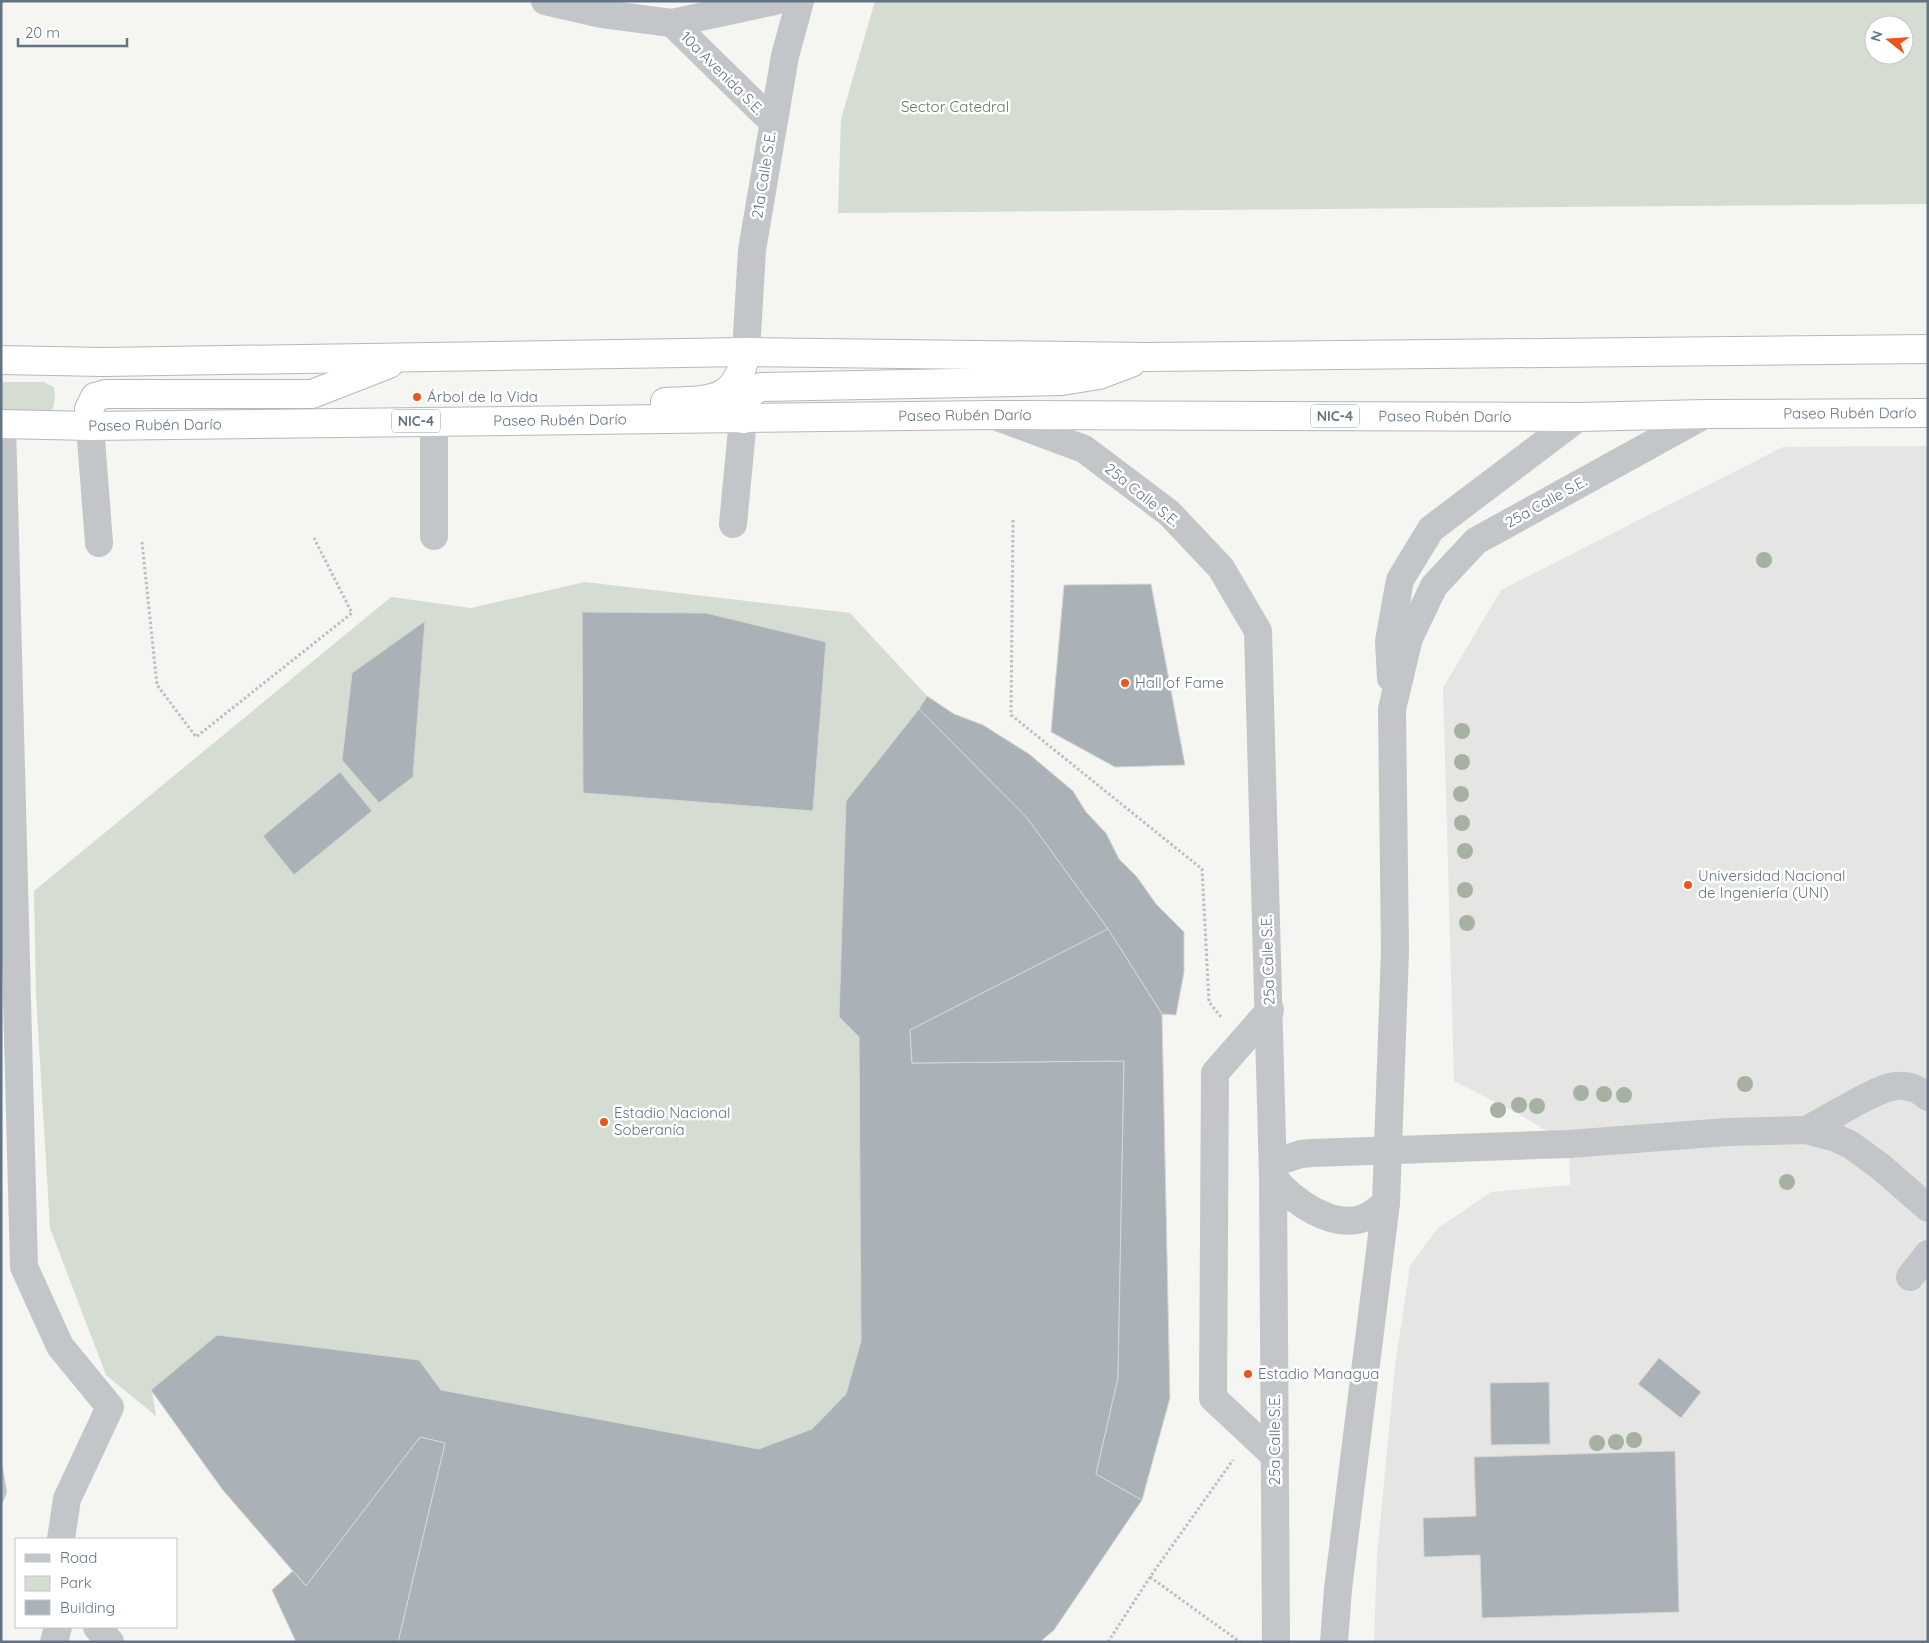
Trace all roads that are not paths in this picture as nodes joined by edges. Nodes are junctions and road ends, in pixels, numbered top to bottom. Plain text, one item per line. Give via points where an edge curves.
1 (545, 1) edge
2 (775, 1) edge
3 (800, 1) edge
4 (674, 12) edge
5 (773, 122) junction
6 (1928, 349) edge
7 (746, 352) junction
8 (407, 357) junction
9 (1146, 357) junction
10 (1, 360) edge
11 (38, 360) junction
12 (1928, 413) edge
13 (1706, 414) junction
14 (992, 415) junction
15 (90, 417) junction
16 (1579, 417) junction
17 (742, 419) junction
18 (442, 421) junction
19 (2, 424) edge
20 (733, 524) dead end
21 (434, 536) dead end
22 (99, 543) dead end
23 (1392, 709) junction
24 (1270, 1010) junction
25 (1885, 1089) junction
26 (1928, 1097) edge
27 (1806, 1130) junction
28 (1388, 1149) junction
29 (1870, 1159) junction
30 (1273, 1170) junction
31 (1386, 1203) junction
32 (1928, 1208) edge
33 (1928, 1254) edge
34 (1910, 1276) dead end
35 (1275, 1456) junction
36 (61, 1538) edge
37 (58, 1628) edge
38 (98, 1628) edge
39 (54, 1642) edge
40 (110, 1642) edge
41 (1276, 1642) edge
42 (1334, 1642) edge

1 - 4 street, 10a Avenida S.E. via 602,14
2 - 4 street, 10a Avenida S.E.
3 - 5 street, 21a Calle S.E. via 785,56
4 - 5 street, 10a Avenida S.E.
5 - 7 street, 21a Calle S.E. via 752,250
6 - 9 highway
7 - 8 highway
7 - 9 highway
7 - 17 highway
7 - 18 highway via 739,379 717,397 504,409
8 - 11 highway via 103,362
8 - 15 highway via 312,394 106,394 95,398
9 - 17 highway via 1099,376 1062,380 760,387 749,395
10 - 11 highway
11 - 15 highway via 59,367 75,379 87,394
12 - 13 highway, Paseo Rubén Darío / NIC-4
13 - 16 highway, Paseo Rubén Darío / NIC-4
13 - 23 street, 25a Calle S.E. via 1476,541 1434,586 1409,638
14 - 16 highway, Paseo Rubén Darío / NIC-4
14 - 17 highway, Paseo Rubén Darío / NIC-4
14 - 24 street, 25a Calle S.E. via 1084,449 1169,513 1221,568 1258,631
15 - 18 highway, Paseo Rubén Darío / NIC-4
15 - 19 highway, Paseo Rubén Darío / NIC-4
15 - 22 street
16 - 23 street, 25a Calle S.E. via 1431,529 1400,580 1389,641
17 - 18 highway, Paseo Rubén Darío / NIC-4
17 - 20 street
18 - 21 street
19 - 36 street via 24,1267 60,1346 110,1407 67,1499
23 - 28 street, 25a Calle S.E. via 1395,951
24 - 30 street, 25a Calle S.E.
24 - 35 street via 1215,1073 1213,1398
25 - 26 street via 1906,1086 1916,1088
25 - 27 street
25 - 29 street via 1864,1105 1858,1119 1857,1139
27 - 28 street via 1727,1132 1569,1144
27 - 29 street via 1836,1138
28 - 30 street via 1301,1154
28 - 31 street, 25a Calle S.E.
29 - 32 street
30 - 31 street via 1285,1192 1299,1203 1329,1216 1362,1219
30 - 35 street, 25a Calle S.E.
31 - 42 street, 25a Calle S.E.
33 - 34 street
35 - 41 street, 25a Calle S.E.
37 - 39 street
38 - 40 street

